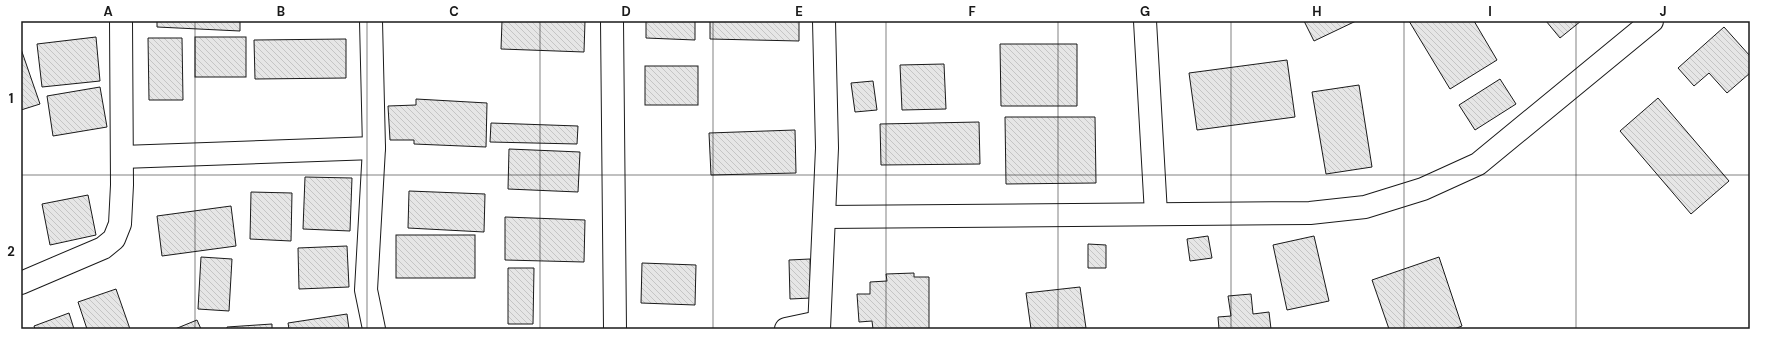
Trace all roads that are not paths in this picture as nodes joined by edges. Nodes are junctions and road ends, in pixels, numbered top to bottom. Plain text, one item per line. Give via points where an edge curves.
1 (121, 21) edge
2 (371, 21) edge
3 (612, 21) edge
4 (824, 21) edge
5 (1145, 21) edge
6 (1652, 21) edge
7 (374, 148) junction
8 (122, 157) junction
9 (1156, 214) junction
10 (824, 217) junction
11 (21, 282) edge
12 (819, 325) edge
13 (374, 329) edge
14 (615, 329) edge
15 (786, 329) edge

1 - 8 street
2 - 7 street
3 - 14 street
4 - 10 street via 827,148
5 - 9 street
6 - 9 street via 1478,164 1423,189 1365,207 1310,213
7 - 8 street
7 - 13 street via 366,290
8 - 11 street via 120,224 114,239 103,248
9 - 10 street
10 - 12 street
12 - 15 street

